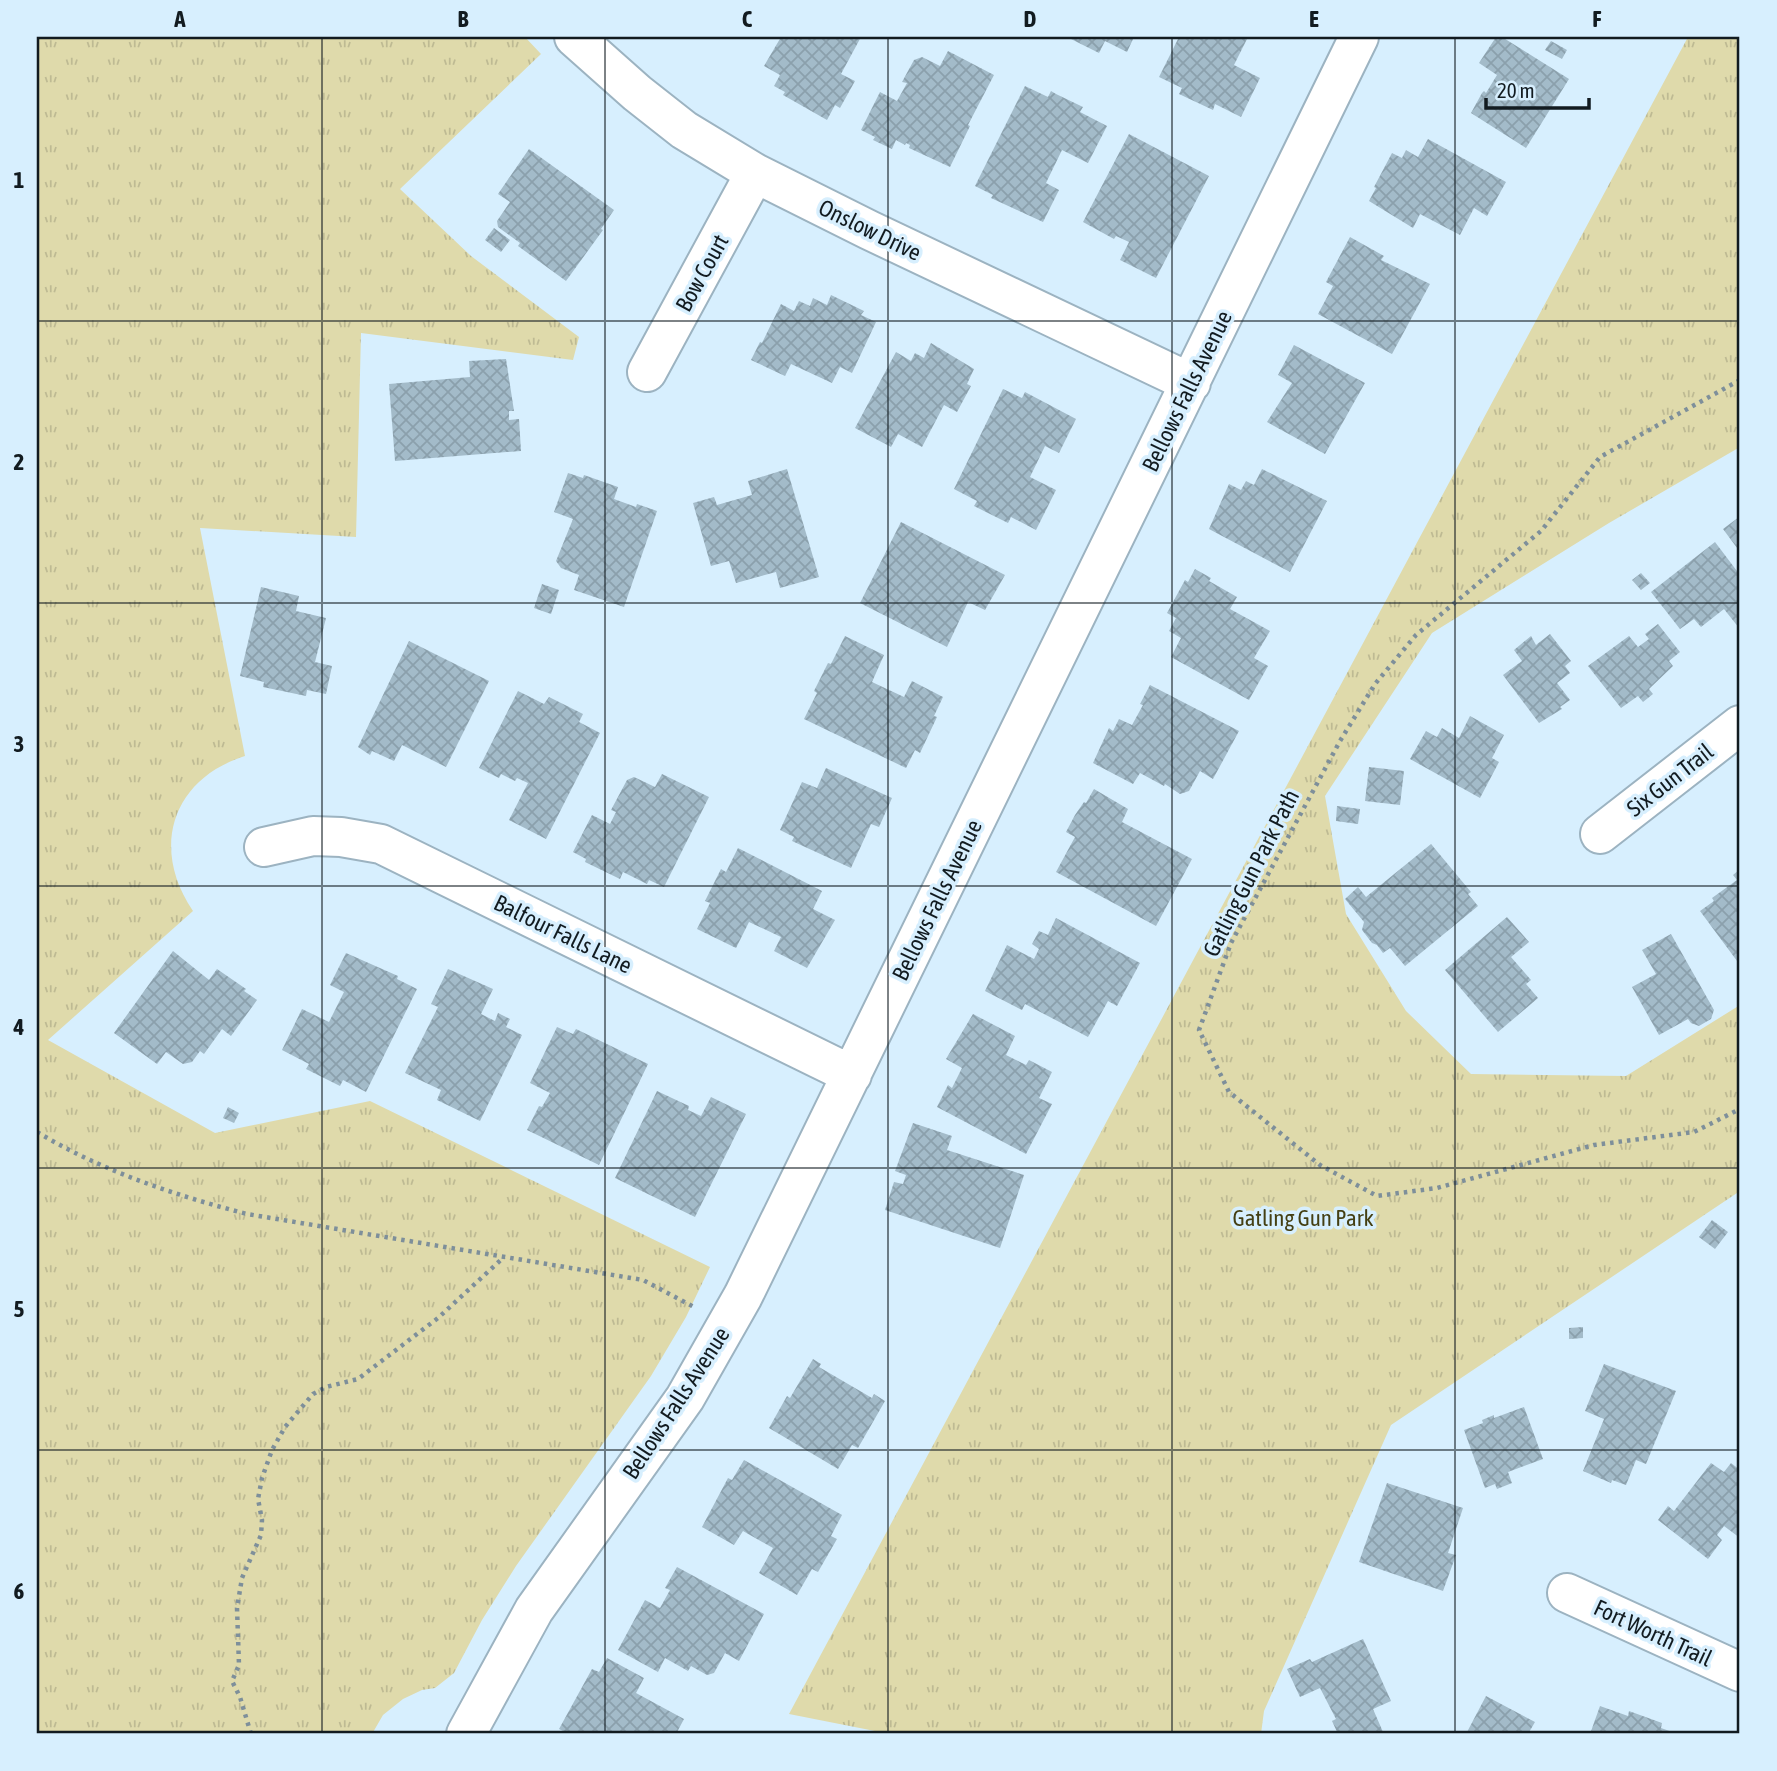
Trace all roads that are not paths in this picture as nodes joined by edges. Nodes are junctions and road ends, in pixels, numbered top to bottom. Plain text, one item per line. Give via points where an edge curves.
1 (574, 37) edge
2 (1359, 37) edge
3 (755, 173) junction
4 (647, 372) dead end
5 (1191, 383) junction
6 (1740, 726) edge
7 (1600, 834) dead end
8 (264, 847) dead end
9 (852, 1075) junction
10 (1567, 1593) dead end
11 (1740, 1672) edge
12 (466, 1734) edge

1 - 3 street, Onslow Drive via 684,130
2 - 5 street, Bellows Falls Avenue
3 - 4 street, Bow Court
3 - 5 street, Onslow Drive
5 - 9 street, Bellows Falls Avenue
6 - 7 street, Six Gun Trail
8 - 9 street, Balfour Falls Lane via 313,836 380,844
9 - 12 street, Bellows Falls Avenue via 712,1353 534,1610
10 - 11 street, Fort Worth Trail

